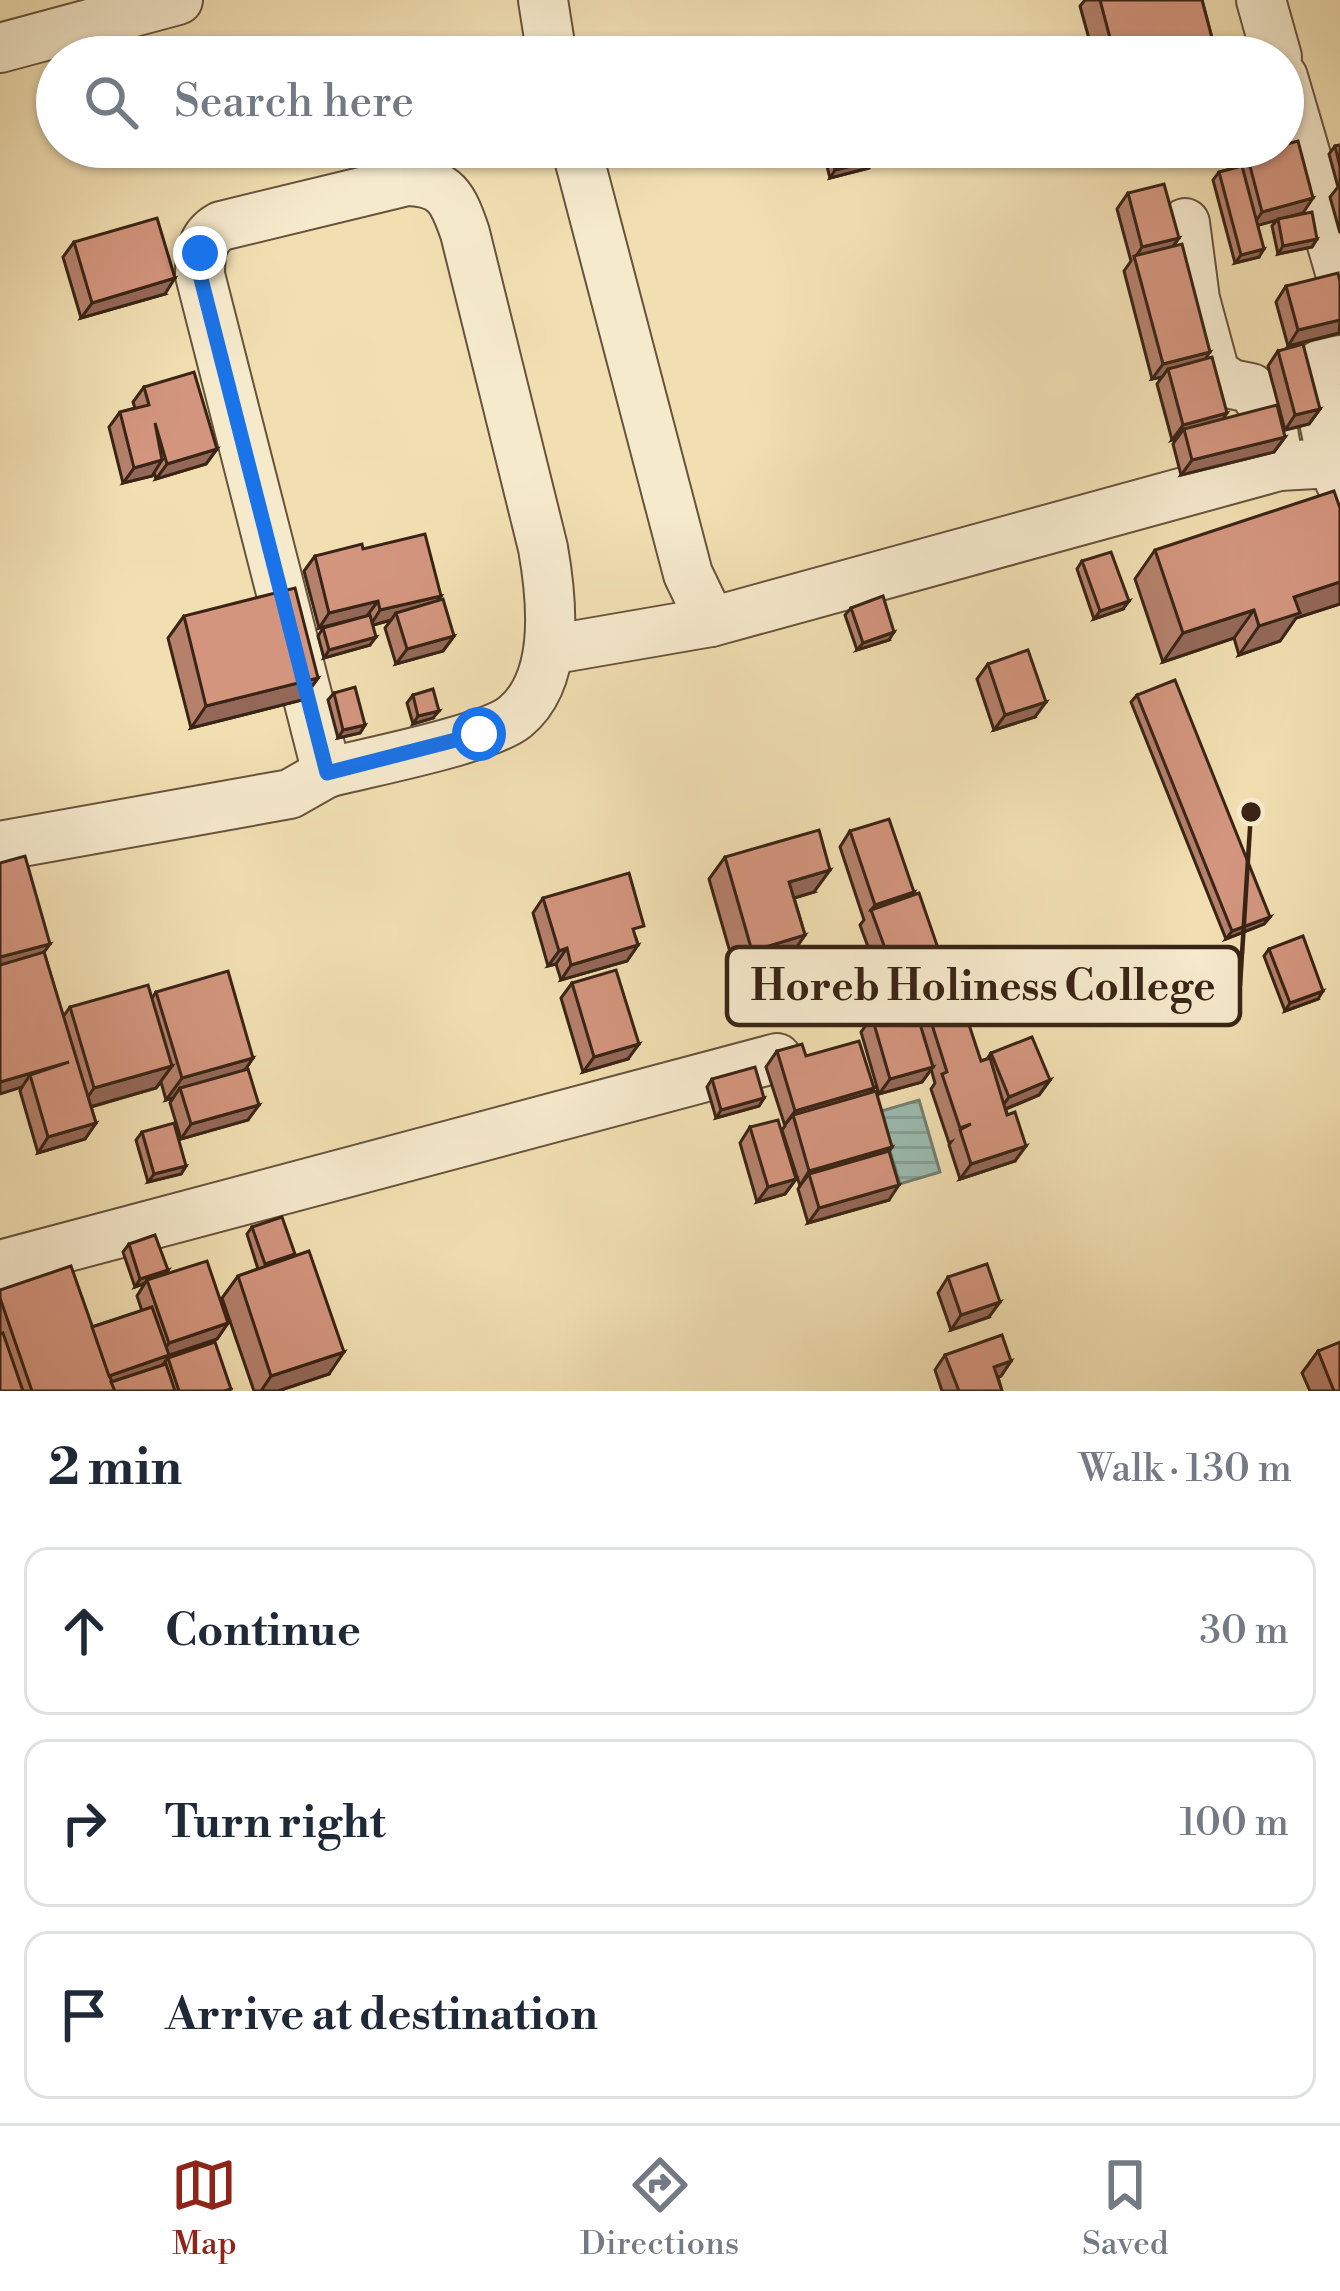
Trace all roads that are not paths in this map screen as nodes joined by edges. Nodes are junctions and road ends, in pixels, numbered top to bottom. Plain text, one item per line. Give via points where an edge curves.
1 (178, 0) edge
2 (543, 0) edge
3 (1261, 0) edge
4 (44, 36) edge
5 (549, 36) edge
6 (1271, 36) edge
7 (36, 38) edge
8 (0, 48) edge
9 (1304, 148) edge
10 (582, 168) edge
11 (1185, 223) dead end
12 (1340, 272) edge
13 (1340, 360) edge
14 (1279, 466) junction
15 (1336, 472) edge
16 (711, 622) junction
17 (549, 650) junction
18 (327, 773) junction
19 (0, 846) edge
20 (777, 1058) edge
21 (0, 1265) edge

1 - 4 street
2 - 5 street
3 - 6 street
7 - 8 street
9 - 12 street
10 - 16 street via 688,574
11 - 14 street via 1215,373 1251,388 1271,418
13 - 15 street via 1313,371
14 - 15 street
14 - 16 street
16 - 17 street
17 - 18 street via 514,717 479,734
17 - 18 street via 552,598 543,548 454,203 429,181 407,181 212,231 200,275
18 - 19 street via 290,794
20 - 21 street

